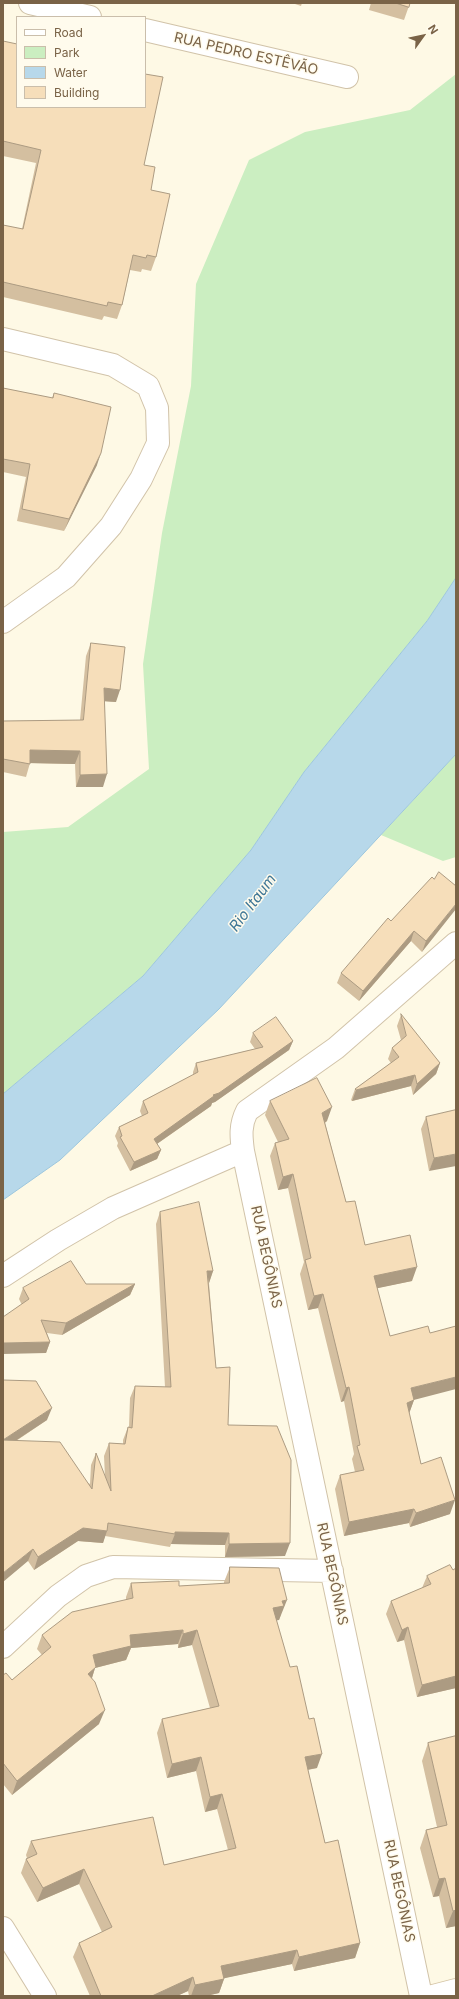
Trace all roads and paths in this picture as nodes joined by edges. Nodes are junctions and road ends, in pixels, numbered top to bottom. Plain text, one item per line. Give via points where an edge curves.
1 (30, 3) edge
2 (86, 16) edge
3 (146, 30) edge
4 (347, 77) dead end
5 (3, 339) edge
6 (3, 622) edge
7 (456, 943) edge
8 (243, 1151) junction
9 (3, 1276) edge
10 (332, 1571) junction
11 (3, 1647) edge
12 (3, 1928) edge
13 (456, 1990) edge
14 (45, 1996) edge
15 (421, 1996) edge
16 (433, 1996) edge

1 - 2 street
3 - 4 street, RUA PEDRO ESTÊVÃO
5 - 6 street via 113,365 148,386 157,408 158,443 141,479 112,526 66,577
7 - 8 street, RUA BEGÔNIAS via 336,1048 247,1111 241,1134
8 - 9 street via 114,1208
8 - 10 street, RUA BEGÔNIAS
10 - 11 street via 113,1567 86,1576 58,1596
10 - 15 street, RUA BEGÔNIAS
12 - 14 street
13 - 16 street

